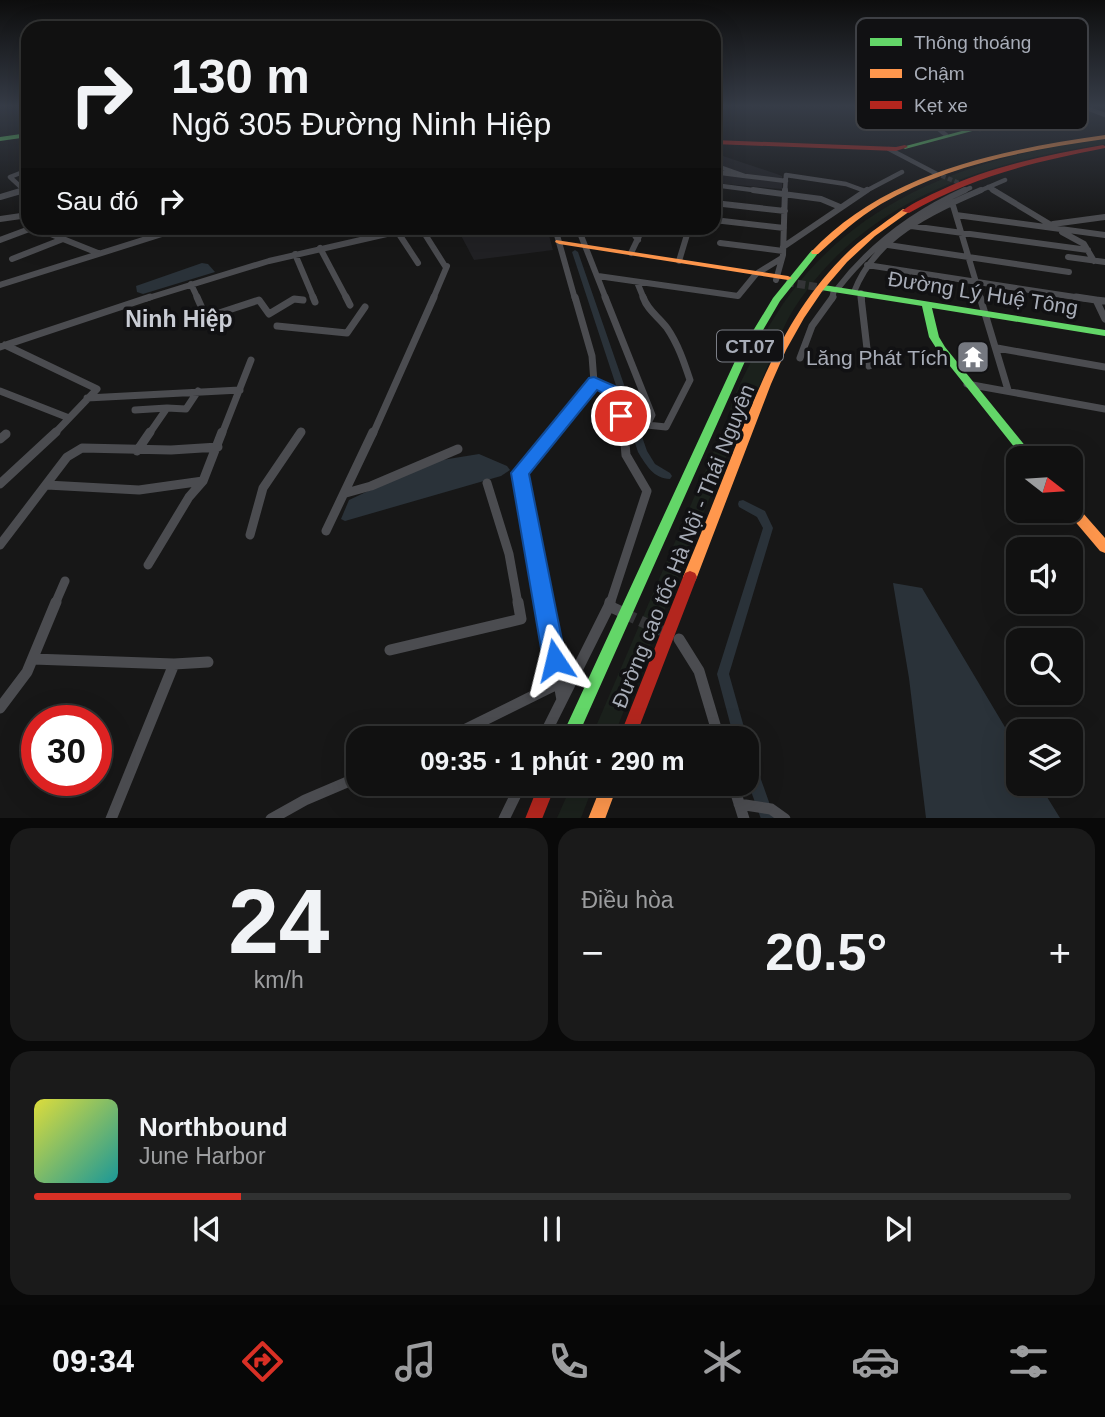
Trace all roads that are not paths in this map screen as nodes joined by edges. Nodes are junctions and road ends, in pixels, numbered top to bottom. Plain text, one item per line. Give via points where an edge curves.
1 (768, 144) edge
2 (924, 144) edge
3 (1059, 144) edge
4 (1105, 147) edge
5 (889, 149) junction
6 (721, 167) edge
7 (902, 172) dead end
8 (21, 173) edge
9 (721, 173) edge
10 (935, 173) tunnel mouth
11 (745, 176) junction
12 (786, 180) junction
13 (1004, 180) dead end
14 (721, 186) edge
15 (21, 187) edge
16 (988, 187) junction
17 (21, 191) edge
18 (865, 191) junction
19 (977, 191) junction
20 (786, 193) junction
21 (0, 197) edge
22 (952, 202) junction
23 (721, 204) edge
24 (840, 207) junction
25 (785, 211) junction
26 (956, 215) junction
27 (21, 216) edge
28 (1105, 217) edge
29 (0, 219) edge
30 (721, 221) edge
31 (1067, 222) junction
32 (1053, 224) junction
33 (911, 226) junction
34 (1045, 226) junction
35 (784, 228) junction
36 (1074, 231) junction
37 (21, 233) edge
38 (961, 233) junction
39 (1105, 234) edge
40 (52, 235) edge
41 (158, 235) edge
42 (379, 235) edge
43 (400, 235) edge
44 (426, 235) edge
45 (557, 235) edge
46 (580, 235) edge
47 (635, 235) edge
48 (640, 235) edge
49 (687, 235) edge
50 (63, 239) junction
51 (0, 240) edge
52 (638, 240) junction
53 (559, 242) junction
54 (720, 243) dead end
55 (583, 245) junction
56 (888, 245) junction
57 (320, 248) junction
58 (1088, 250) junction
59 (782, 252) junction
60 (98, 253) junction
61 (631, 253) junction
62 (295, 254) junction
63 (1068, 257) dead end
64 (969, 258) junction
65 (12, 259) dead end
66 (678, 261) junction
67 (1094, 261) junction
68 (1105, 262) edge
69 (418, 263) dead end
70 (867, 265) junction
71 (1069, 272) dead end
72 (756, 274) junction
73 (598, 276) junction
74 (782, 279) joint
75 (637, 282) junction
76 (977, 283) junction
77 (191, 284) junction
78 (1, 285) edge
79 (830, 288) junction
80 (857, 292) junction
81 (303, 300) dead end
82 (1096, 300) junction
83 (315, 302) dead end
84 (1105, 302) edge
85 (926, 303) junction
86 (350, 305) dead end
87 (365, 307) dead end
88 (987, 313) junction
89 (1105, 318) edge
90 (277, 326) dead end
91 (1104, 334) edge
92 (2, 346) edge
93 (997, 348) junction
94 (800, 358) dead end
95 (251, 360) dead end
96 (869, 366) dead end
97 (1105, 368) edge
98 (594, 382) junction
99 (967, 384) junction
100 (240, 390) junction
101 (1008, 390) junction
102 (0, 391) edge
103 (198, 391) junction
104 (88, 398) junction
105 (167, 408) junction
106 (1105, 409) edge
107 (135, 410) dead end
108 (69, 418) junction
109 (643, 427) junction
110 (626, 429) junction
111 (301, 432) dead end
112 (1019, 446) edge
113 (218, 447) junction
114 (458, 449) dead end
115 (137, 451) junction
116 (203, 481) junction
117 (487, 483) dead end
118 (0, 484) edge
119 (47, 485) junction
120 (346, 493) junction
121 (1083, 522) edge
122 (326, 531) dead end
123 (250, 535) dead end
124 (0, 545) edge
125 (1105, 547) edge
126 (148, 565) dead end
127 (65, 581) dead end
128 (609, 606) junction
129 (622, 612) tunnel mouth
130 (679, 639) dead end
131 (390, 650) dead end
132 (33, 659) junction
133 (208, 662) dead end
134 (174, 664) junction
135 (559, 683) junction
136 (562, 699) junction
137 (0, 708) edge
138 (472, 726) edge
139 (549, 726) edge
140 (574, 726) edge
141 (632, 726) edge
142 (715, 726) edge
143 (346, 783) edge
144 (515, 796) edge
145 (543, 796) edge
146 (605, 796) edge
147 (737, 796) edge
148 (739, 804) junction
149 (111, 818) edge
150 (271, 818) edge
151 (504, 818) edge
152 (533, 818) edge
153 (596, 818) edge
154 (744, 818) edge
155 (785, 818) edge

1 - 5 main road
2 - 5 main road
3 - 140 main road, Đường cao tốc Hà Nội - Thái Nguyên / CT.07 via 943,174 875,206 819,248 765,316 713,419
4 - 141 main road, Đường cao tốc Hà Nội - Thái Nguyên / CT.07 via 1003,167 923,199 852,250 817,289 792,325 747,431
5 - 10 street
6 - 11 street
7 - 18 street
8 - 15 street via 10,177
9 - 11 street
11 - 12 street
12 - 18 street via 786,175
12 - 20 street
13 - 16 street
14 - 20 street
16 - 19 street
16 - 32 street
17 - 21 street
18 - 24 street
19 - 22 street
19 - 79 street via 967,187 887,235
20 - 24 street
20 - 25 street
22 - 26 street
22 - 33 street
23 - 25 street
24 - 59 street
25 - 35 street
26 - 34 street
26 - 38 street
27 - 29 street
28 - 31 street
30 - 35 street
31 - 32 street
31 - 36 street via 1065,227
32 - 34 street
33 - 38 street
33 - 56 street
34 - 36 street
34 - 58 street via 1069,234
35 - 59 street
36 - 39 street
37 - 51 street
38 - 58 street
38 - 64 street
40 - 50 street
41 - 60 street
42 - 57 street
43 - 69 street
44 - 120 street via 446,266
45 - 53 street
46 - 55 street
47 - 52 street
48 - 52 street
49 - 66 street
50 - 60 street
50 - 65 street
52 - 61 street
53 - 55 main road
53 - 98 street via 592,356
54 - 59 street
55 - 61 main road
55 - 73 street
56 - 64 street
56 - 70 street
57 - 62 street
57 - 86 street
58 - 67 street
59 - 72 street
59 - 74 street
60 - 78 street
61 - 66 main road
62 - 77 street
62 - 83 street
63 - 67 street
64 - 71 street
64 - 76 street
66 - 72 main road
67 - 68 street
70 - 76 street
70 - 80 street via 856,281
72 - 74 main road
72 - 75 street via 738,296 730,297
73 - 75 street
73 - 109 street via 652,415
75 - 109 street via 648,310 667,326 690,380 666,427
76 - 82 street
76 - 88 street
77 - 81 street via 205,315 210,316 259,300 268,314 294,299
77 - 92 street
79 - 80 main road, Đường Lý Huệ Tông
79 - 94 street via 832,301 812,326
80 - 85 main road, Đường Lý Huệ Tông
80 - 96 street
82 - 84 street
82 - 89 street
85 - 88 main road, Đường Lý Huệ Tông
85 - 99 main road via 936,341
87 - 90 street via 347,333
88 - 91 main road, Đường Lý Huệ Tông
88 - 93 street
92 - 104 street via 97,389
93 - 97 street
93 - 101 street
95 - 100 street
98 - 110 street via 613,391
98 - 135 street via 520,473
99 - 101 street
99 - 112 main road
100 - 103 street
100 - 113 street
101 - 106 street
102 - 108 street
103 - 104 street
103 - 105 street via 186,409
104 - 108 street
105 - 107 street
105 - 115 street
108 - 118 street
109 - 110 street
110 - 128 street via 623,452 645,484 647,495
111 - 123 street via 263,488
113 - 115 street
113 - 116 street
114 - 120 street
115 - 119 street via 82,449 67,457
116 - 119 street via 116,491
116 - 126 street
117 - 131 street via 509,554 521,619
119 - 124 street
120 - 122 street
121 - 125 main road
127 - 132 street
128 - 129 street
128 - 136 street
130 - 142 street via 688,646
132 - 134 street
132 - 137 street
133 - 134 street
134 - 149 street
135 - 136 street
135 - 138 street
136 - 139 street
143 - 150 street
144 - 151 street
145 - 152 main road
146 - 153 main road
147 - 148 street
148 - 154 street
148 - 155 street via 771,809

